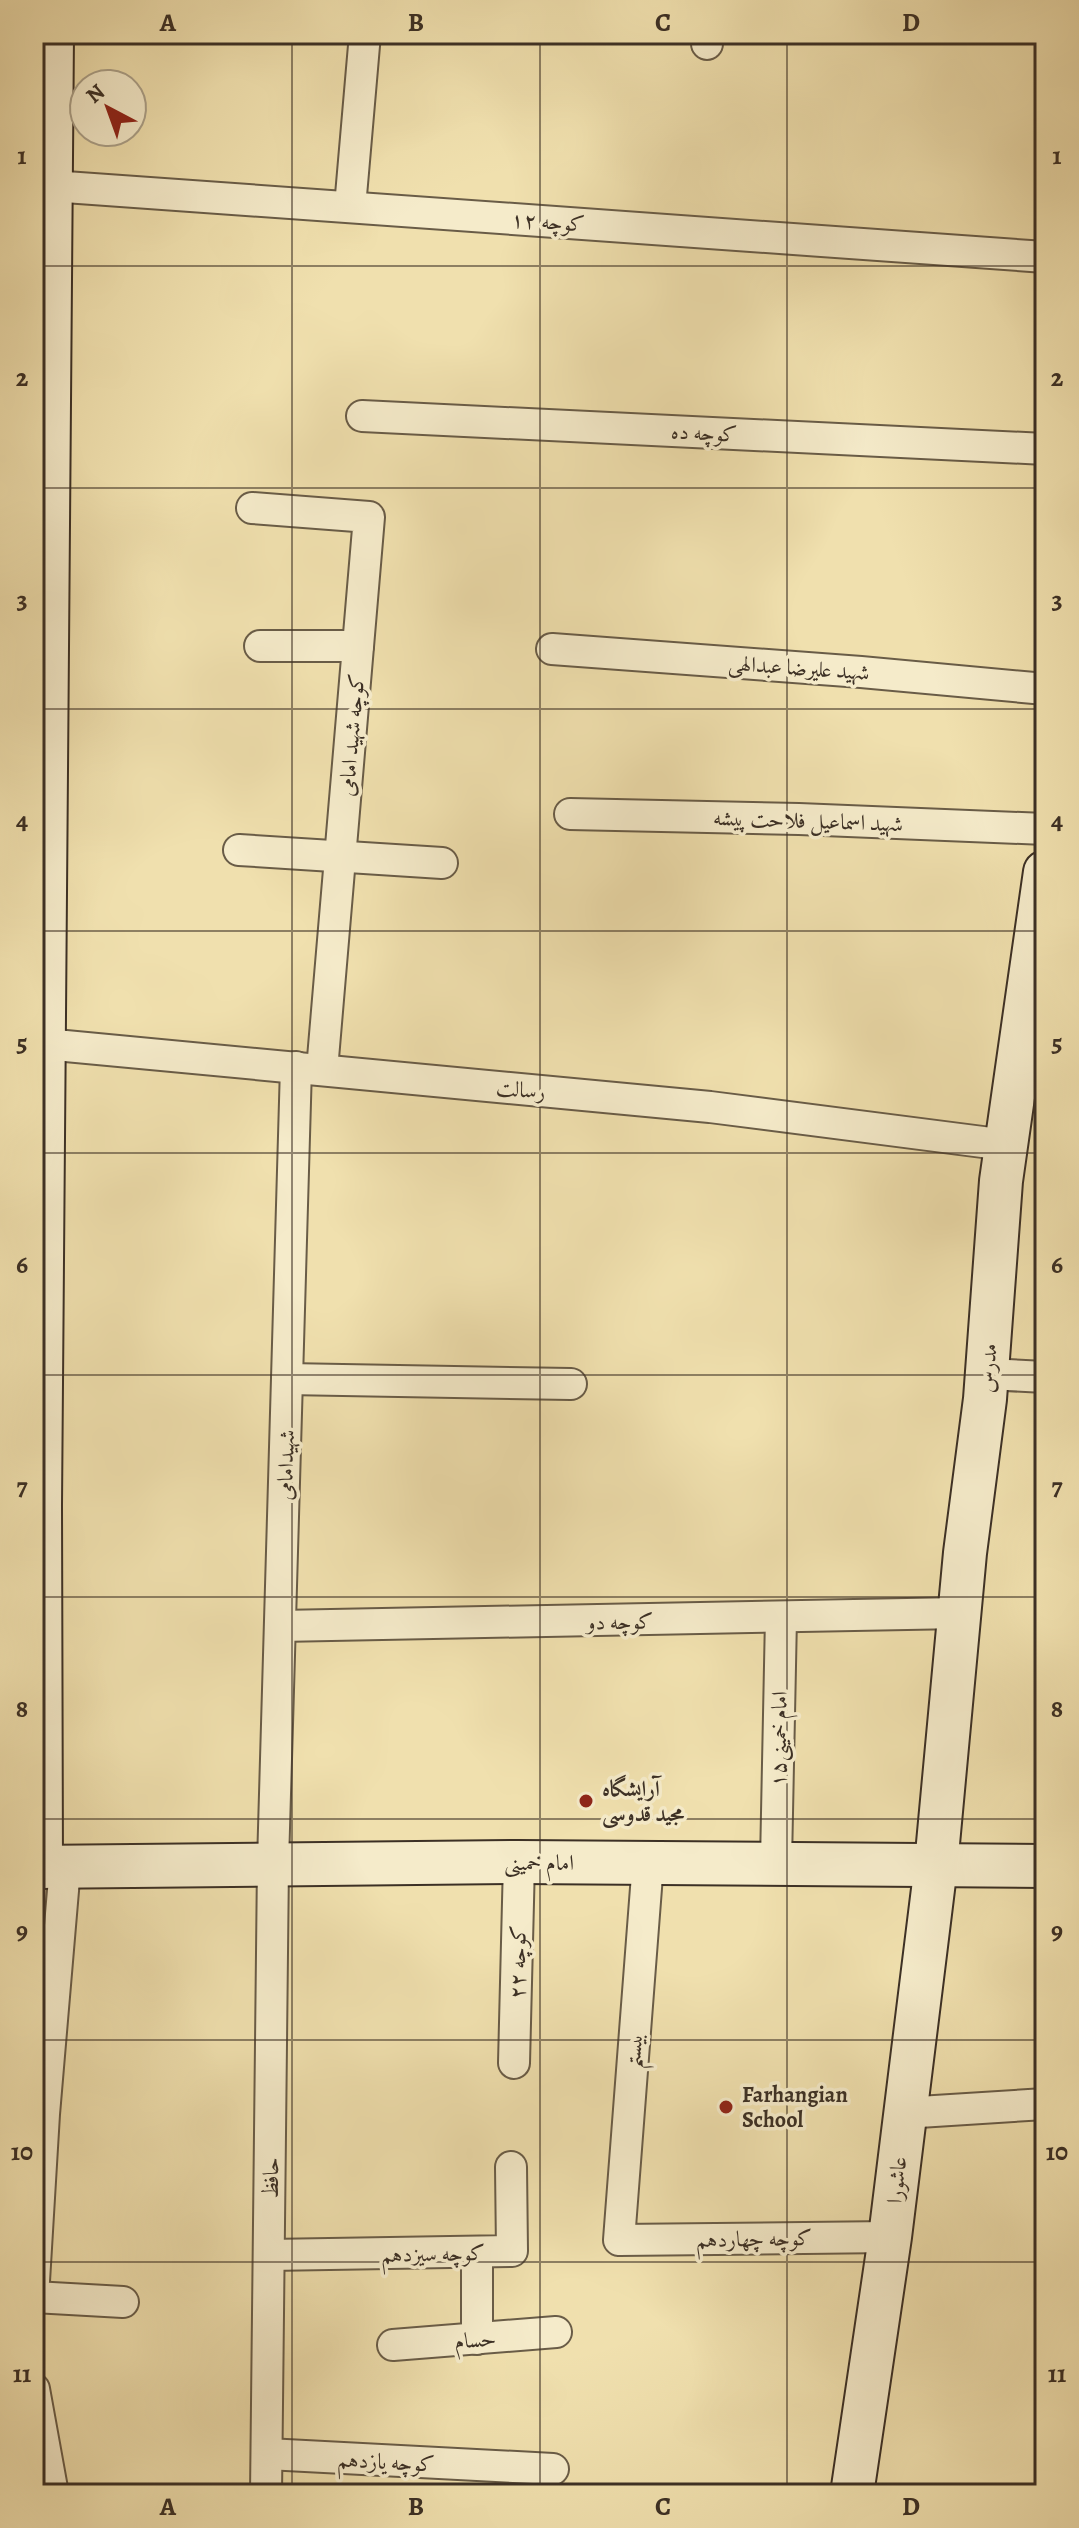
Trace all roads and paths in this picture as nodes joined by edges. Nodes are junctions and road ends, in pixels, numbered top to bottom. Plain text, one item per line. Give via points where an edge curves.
1 (52, 34) edge
2 (365, 34) edge
3 (51, 186) junction
4 (350, 207) junction
5 (1045, 257) edge
6 (362, 416) dead end
7 (1045, 449) edge
8 (42, 469) edge
9 (252, 508) dead end
10 (260, 646) dead end
11 (358, 646) junction
12 (552, 649) dead end
13 (1045, 689) edge
14 (570, 814) dead end
15 (1045, 829) edge
16 (239, 850) dead end
17 (340, 858) junction
18 (442, 863) dead end
19 (1045, 872) edge
20 (1034, 1028) edge
21 (39, 1043) edge
22 (309, 1068) junction
23 (1006, 1145) junction
24 (987, 1374) junction
25 (1045, 1377) edge
26 (287, 1379) junction
27 (571, 1384) dead end
28 (960, 1613) junction
29 (781, 1617) junction
30 (280, 1626) junction
31 (519, 1862) junction
32 (648, 1862) junction
33 (776, 1862) junction
34 (273, 1863) junction
35 (936, 1865) junction
36 (1045, 1866) edge
37 (47, 1867) edge
38 (514, 2063) dead end
39 (1045, 2104) edge
40 (903, 2113) junction
41 (511, 2167) dead end
42 (890, 2237) junction
43 (619, 2240) joint
44 (477, 2252) junction
45 (269, 2255) junction
46 (34, 2281) edge
47 (34, 2297) edge
48 (123, 2302) dead end
49 (556, 2332) dead end
50 (477, 2339) junction
51 (393, 2345) dead end
52 (34, 2389) edge
53 (267, 2454) junction
54 (553, 2469) dead end
55 (53, 2494) edge
56 (266, 2494) edge
57 (852, 2494) edge

1 - 3 street
2 - 4 street
3 - 4 street, کوچه ۱۲
3 - 8 street
4 - 5 street, کوچه ۱۲
6 - 7 street, کوچه ده
8 - 21 street
9 - 11 street, کوچه شهید امامی via 369,517
10 - 11 street
11 - 17 street, کوچه شهید امامی
12 - 13 street, شهید علیرضا عبدالهی
14 - 15 street, شهید اسماعیل فلاحت پیشه
16 - 17 street
17 - 18 street
17 - 22 street, کوچه شهید امامی
19 - 20 street, مدرس
20 - 23 street, مدرس
21 - 22 street, رسالت
21 - 37 street
22 - 23 street, رسالت via 710,1107
22 - 26 street, شهیدامامی
23 - 24 street, مدرس
24 - 25 street
24 - 28 street, مدرس
26 - 27 street
26 - 30 street, شهیدامامی
28 - 29 street, کوچه دو
28 - 35 street, مدرس
29 - 30 street, کوچه دو
29 - 33 street, امام خمینی۱۵
30 - 34 street, شهیدامامی
31 - 32 street, امام خمینی
31 - 34 street, امام خمینی
31 - 38 street, کوچه ۲۲
32 - 33 street, امام خمینی
32 - 43 street, بیستم
33 - 35 street, امام خمینی
34 - 37 street, امام خمینی
34 - 45 street, حافظ
35 - 36 street, امام خمینی
35 - 40 street, عاشورا
37 - 46 street via 44,2114
39 - 40 street
40 - 42 street, عاشورا
41 - 44 street, کوچه سیزدهم via 512,2251
42 - 43 street, کوچه چهاردهم
42 - 57 street, عاشورا
44 - 45 street, کوچه سیزدهم
44 - 50 street
45 - 53 street, حافظ
47 - 48 street
49 - 50 street, حسام
50 - 51 street, حسام
52 - 55 street
53 - 54 street, کوچه یازدهم
53 - 56 street, حافظ

